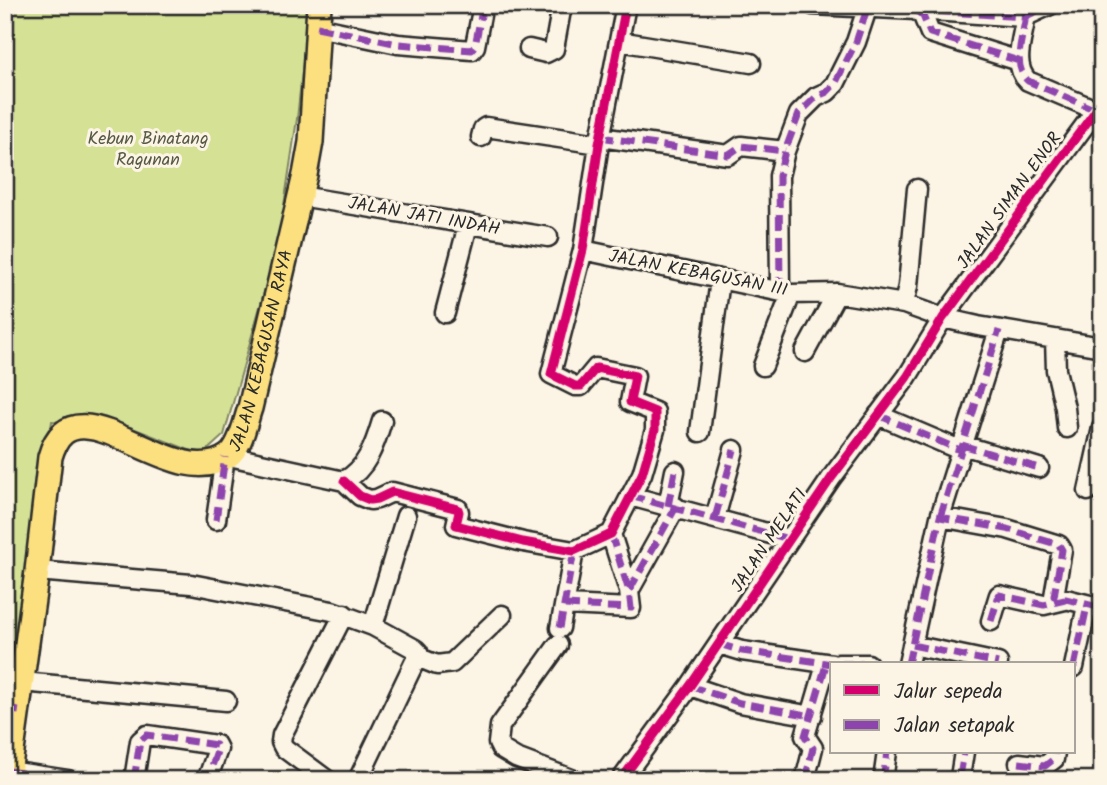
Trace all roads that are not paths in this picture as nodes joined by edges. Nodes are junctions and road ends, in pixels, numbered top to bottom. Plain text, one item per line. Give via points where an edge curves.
1 (483, 5) edge
2 (562, 5) edge
3 (626, 5) edge
4 (813, 5) edge
5 (1050, 5) edge
6 (867, 9) junction
7 (916, 10) junction
8 (318, 16) edge
9 (1024, 17) junction
10 (619, 41) junction
11 (529, 49) dead end
12 (1019, 61) junction
13 (751, 63) dead end
14 (1097, 116) edge
15 (481, 137) dead end
16 (599, 141) junction
17 (785, 151) junction
18 (917, 189) dead end
19 (300, 196) junction
20 (468, 225) junction
21 (548, 237) dead end
22 (583, 250) junction
23 (720, 280) junction
24 (786, 293) junction
25 (837, 293) junction
26 (904, 304) junction
27 (444, 313) dead end
28 (943, 318) junction
29 (999, 330) junction
30 (1055, 339) junction
31 (1102, 347) edge
32 (805, 352) dead end
33 (763, 366) dead end
34 (878, 415) junction
35 (382, 421) dead end
36 (1067, 428) dead end
37 (1102, 428) edge
38 (700, 432) dead end
39 (961, 448) junction
40 (734, 450) dead end
41 (227, 457) junction
42 (1039, 468) dead end
43 (675, 471) dead end
44 (344, 481) junction
45 (1088, 491) dead end
46 (630, 496) junction
47 (672, 506) junction
48 (406, 516) dead end
49 (940, 517) junction
50 (715, 518) junction
51 (216, 520) dead end
52 (611, 534) junction
53 (789, 539) junction
54 (574, 551) junction
55 (37, 572) junction
56 (629, 591) junction
57 (1065, 600) junction
58 (565, 604) junction
59 (1095, 607) edge
60 (344, 614) junction
61 (502, 615) dead end
62 (991, 621) dead end
63 (373, 626) junction
64 (719, 644) junction
65 (912, 645) junction
66 (417, 657) junction
67 (908, 662) edge
68 (975, 662) edge
69 (1076, 662) edge
70 (830, 664) edge
71 (830, 669) edge
72 (22, 682) junction
73 (690, 686) junction
74 (226, 701) dead end
75 (12, 710) edge
76 (812, 716) junction
77 (887, 754) edge
78 (964, 754) edge
79 (1055, 754) edge
80 (1019, 763) dead end
81 (9, 776) edge
82 (960, 777) dead end
83 (68, 780) edge
84 (134, 780) edge
85 (206, 780) edge
86 (327, 780) edge
87 (358, 780) edge
88 (574, 780) edge
89 (621, 780) edge
90 (805, 780) edge
91 (883, 780) edge

1 - 8 street via 472,50 398,44
2 - 11 street via 554,49 546,53
3 - 10 street
4 - 6 street
5 - 9 street
6 - 7 street
6 - 17 street via 835,84 799,114
7 - 9 street
7 - 12 street via 930,33
8 - 19 main road, JALAN KEBAGUSAN RAYA via 311,142
9 - 12 street
10 - 13 street
10 - 16 street
12 - 14 street via 1028,81
14 - 28 street, JALAN SIMAN ENOR
15 - 16 street via 486,127
16 - 17 street via 728,155 741,146
16 - 22 street
17 - 24 street via 779,176
18 - 26 street
19 - 20 street, JALAN JATI INDAH
19 - 41 main road, JALAN KEBAGUSAN RAYA via 250,408
20 - 21 street, JALAN JATI INDAH
20 - 27 street
22 - 23 street, JALAN KEBAGUSAN III
22 - 46 street via 551,374 575,386 596,368 635,376 630,402 652,409 655,428 642,474
23 - 24 street, JALAN KEBAGUSAN III
23 - 38 street
24 - 25 street, JALAN KEBAGUSAN III
24 - 33 street
25 - 26 street, JALAN KEBAGUSAN III
25 - 32 street
26 - 28 street, JALAN KEBAGUSAN III
28 - 29 street, JALAN KEBAGUSAN III
28 - 34 street, JALAN MELATI
29 - 30 street, JALAN KEBAGUSAN III
29 - 39 street
30 - 31 street, JALAN KEBAGUSAN III
30 - 36 street
34 - 39 street
34 - 53 street, JALAN MELATI
35 - 44 street via 374,449
37 - 45 street
39 - 42 street
39 - 49 street
40 - 50 street
41 - 44 street
41 - 51 street
41 - 55 main road, JALAN KEBAGUSAN RAYA via 185,465 101,428 73,428 63,433 50,457
43 - 47 street
44 - 54 street via 370,500 395,492 458,509 456,526
46 - 47 street
46 - 52 street
47 - 50 street
47 - 56 street
48 - 63 street
49 - 57 street via 1007,529 1059,545 1062,550 1053,594
49 - 65 street
50 - 53 street
52 - 54 street
52 - 56 street
53 - 64 street, JALAN MELATI
54 - 58 street
55 - 60 street via 191,584
55 - 72 main road, JALAN KEBAGUSAN RAYA
56 - 58 street via 631,608
57 - 59 street
57 - 62 street via 1044,604 999,595
58 - 88 street via 559,636 500,726 498,743 516,758
59 - 69 street
60 - 63 street
60 - 86 street via 281,742
61 - 66 street via 452,663 438,665
63 - 66 street via 415,649
64 - 70 street
64 - 73 street, JALAN MELATI
65 - 67 street
65 - 68 street
66 - 87 street
71 - 76 street
72 - 74 street
72 - 75 main road, JALAN KEBAGUSAN RAYA
73 - 76 street via 740,703
73 - 89 street, JALAN MELATI
75 - 81 main road, JALAN KEBAGUSAN RAYA
76 - 90 street via 805,736 813,748
77 - 91 street
78 - 82 street
79 - 80 street via 1045,766
81 - 83 street
84 - 85 street via 140,741 147,735 216,745

